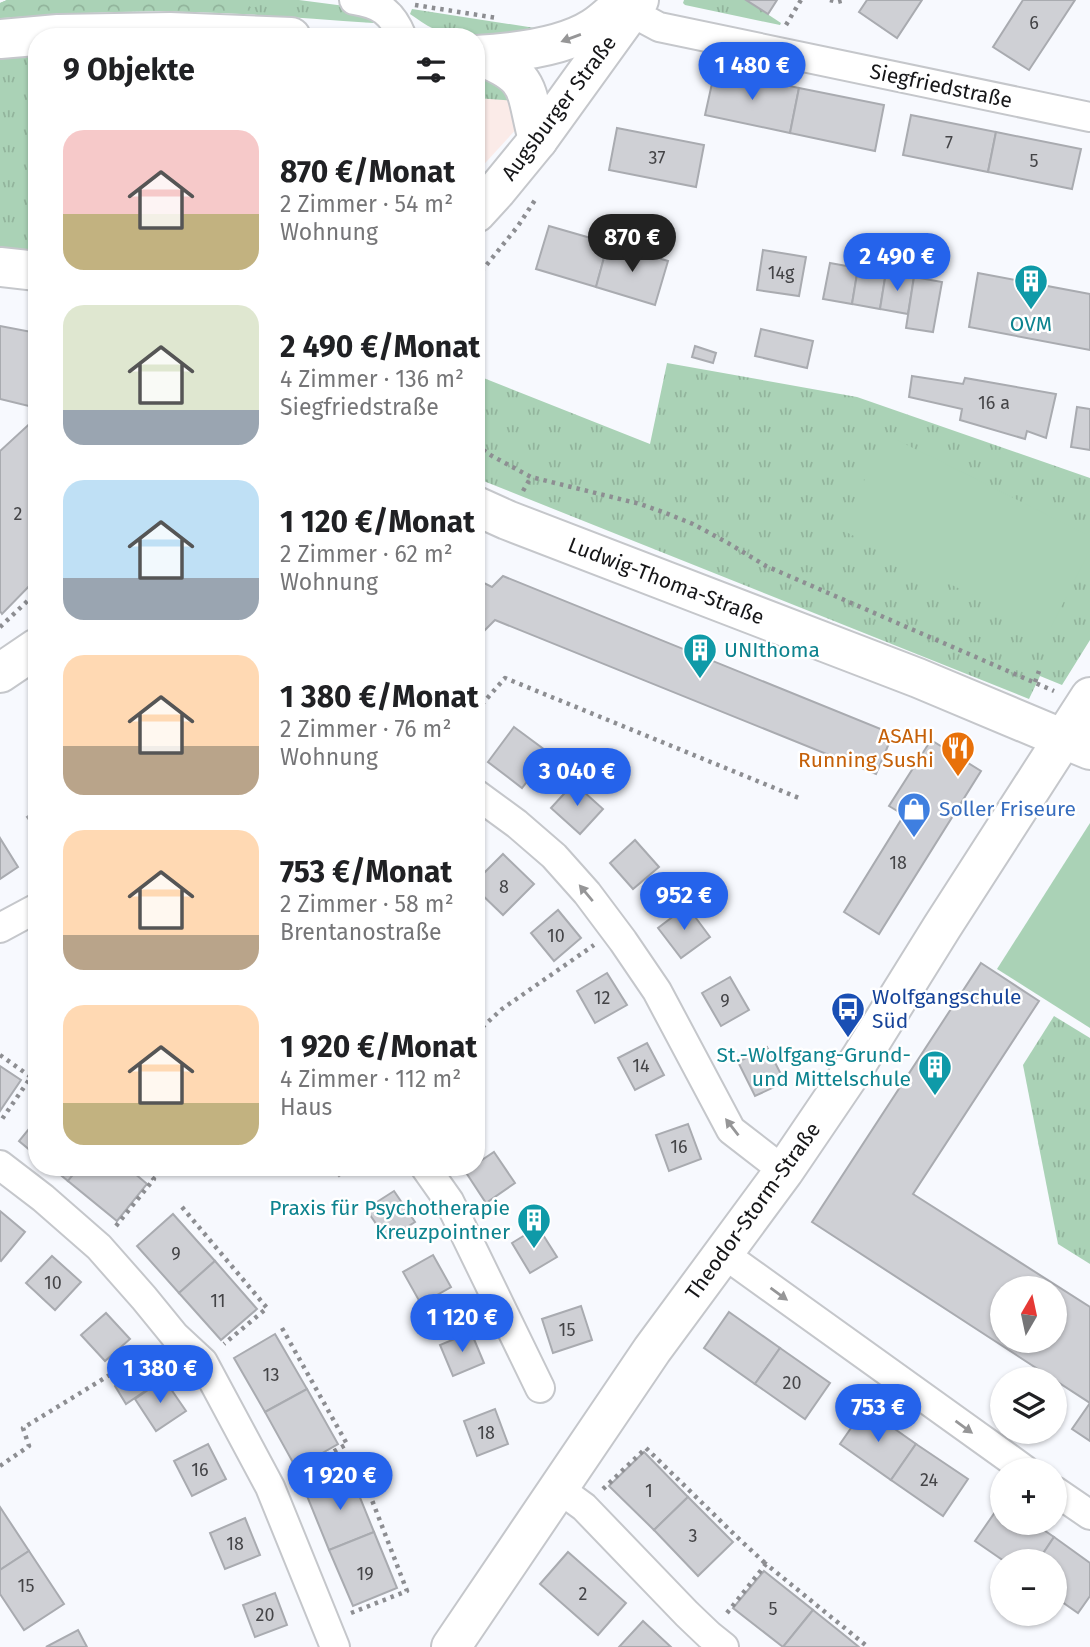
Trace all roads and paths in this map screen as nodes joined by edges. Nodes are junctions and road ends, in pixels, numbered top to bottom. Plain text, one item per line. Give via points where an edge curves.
1 (830, 0) edge
2 (845, 0) edge
3 (358, 1) edge
4 (632, 4) edge
5 (506, 19) dead end
6 (398, 28) edge
7 (28, 37) edge
8 (0, 39) edge
9 (485, 54) edge
10 (485, 58) edge
11 (1090, 117) edge
12 (538, 140) junction
13 (485, 203) edge
14 (0, 267) edge
15 (28, 270) edge
16 (485, 451) edge
17 (485, 510) edge
18 (28, 601) edge
19 (0, 627) edge
20 (1039, 671) dead end
21 (1035, 682) junction
22 (485, 701) edge
23 (1087, 701) edge
24 (1076, 744) edge
25 (799, 798) dead end
26 (485, 801) edge
27 (28, 913) edge
28 (0, 928) edge
29 (615, 931) junction
30 (485, 1025) edge
31 (0, 1055) edge
32 (28, 1075) edge
33 (28, 1081) edge
34 (0, 1122) edge
35 (0, 1165) edge
36 (784, 1171) junction
37 (150, 1176) edge
38 (431, 1176) edge
39 (182, 1206) dead end
40 (99, 1247) junction
41 (723, 1254) junction
42 (282, 1328) dead end
43 (175, 1336) junction
44 (203, 1362) junction
45 (540, 1388) dead end
46 (1008, 1458) edge
47 (0, 1466) edge
48 (360, 1469) dead end
49 (270, 1487) junction
50 (571, 1497) junction
51 (1067, 1500) edge
52 (1090, 1516) edge
53 (766, 1564) junction
54 (330, 1635) edge
55 (716, 1641) edge
56 (451, 1647) edge
57 (868, 1647) edge

1 - 2 path
3 - 5 path
3 - 6 street via 388,13
4 -> 9 main road via 566,40
4 - 11 street, Siegfriedstraße via 659,27
4 - 12 main road, Augsburger Straße
7 - 8 main road
10 - 12 main road via 518,77 528,96
12 - 13 main road, Augsburger Straße
14 - 15 main road
16 - 21 path via 531,477 640,504 693,524 766,566
17 - 24 main road, Ludwig-Thoma-Straße
18 - 19 path
20 - 21 path
21 - 23 path
22 - 25 path via 505,678
23 - 24 main road, Theodor-Storm-Straße
24 - 36 main road, Theodor-Storm-Straße
29 -> 26 street via 554,856
27 - 28 street
29 - 30 path
36 -> 29 street via 732,1130 657,991
31 - 32 path
33 - 34 path
35 - 40 street
36 - 41 main road, Theodor-Storm-Straße
37 - 40 path via 154,1179
38 - 45 street via 449,1201
39 - 44 path via 267,1308
40 - 43 street
41 -> 46 street
41 - 50 main road, Theodor-Storm-Straße via 652,1350
42 - 49 path via 347,1444
43 - 44 street
43 - 47 path via 23,1428 29,1446
44 - 49 street
48 - 54 path via 407,1591
49 - 54 street
50 - 53 path via 646,1448
50 - 55 street
50 - 56 main road, Theodor-Storm-Straße
51 - 52 street
53 - 55 path
53 - 57 path

